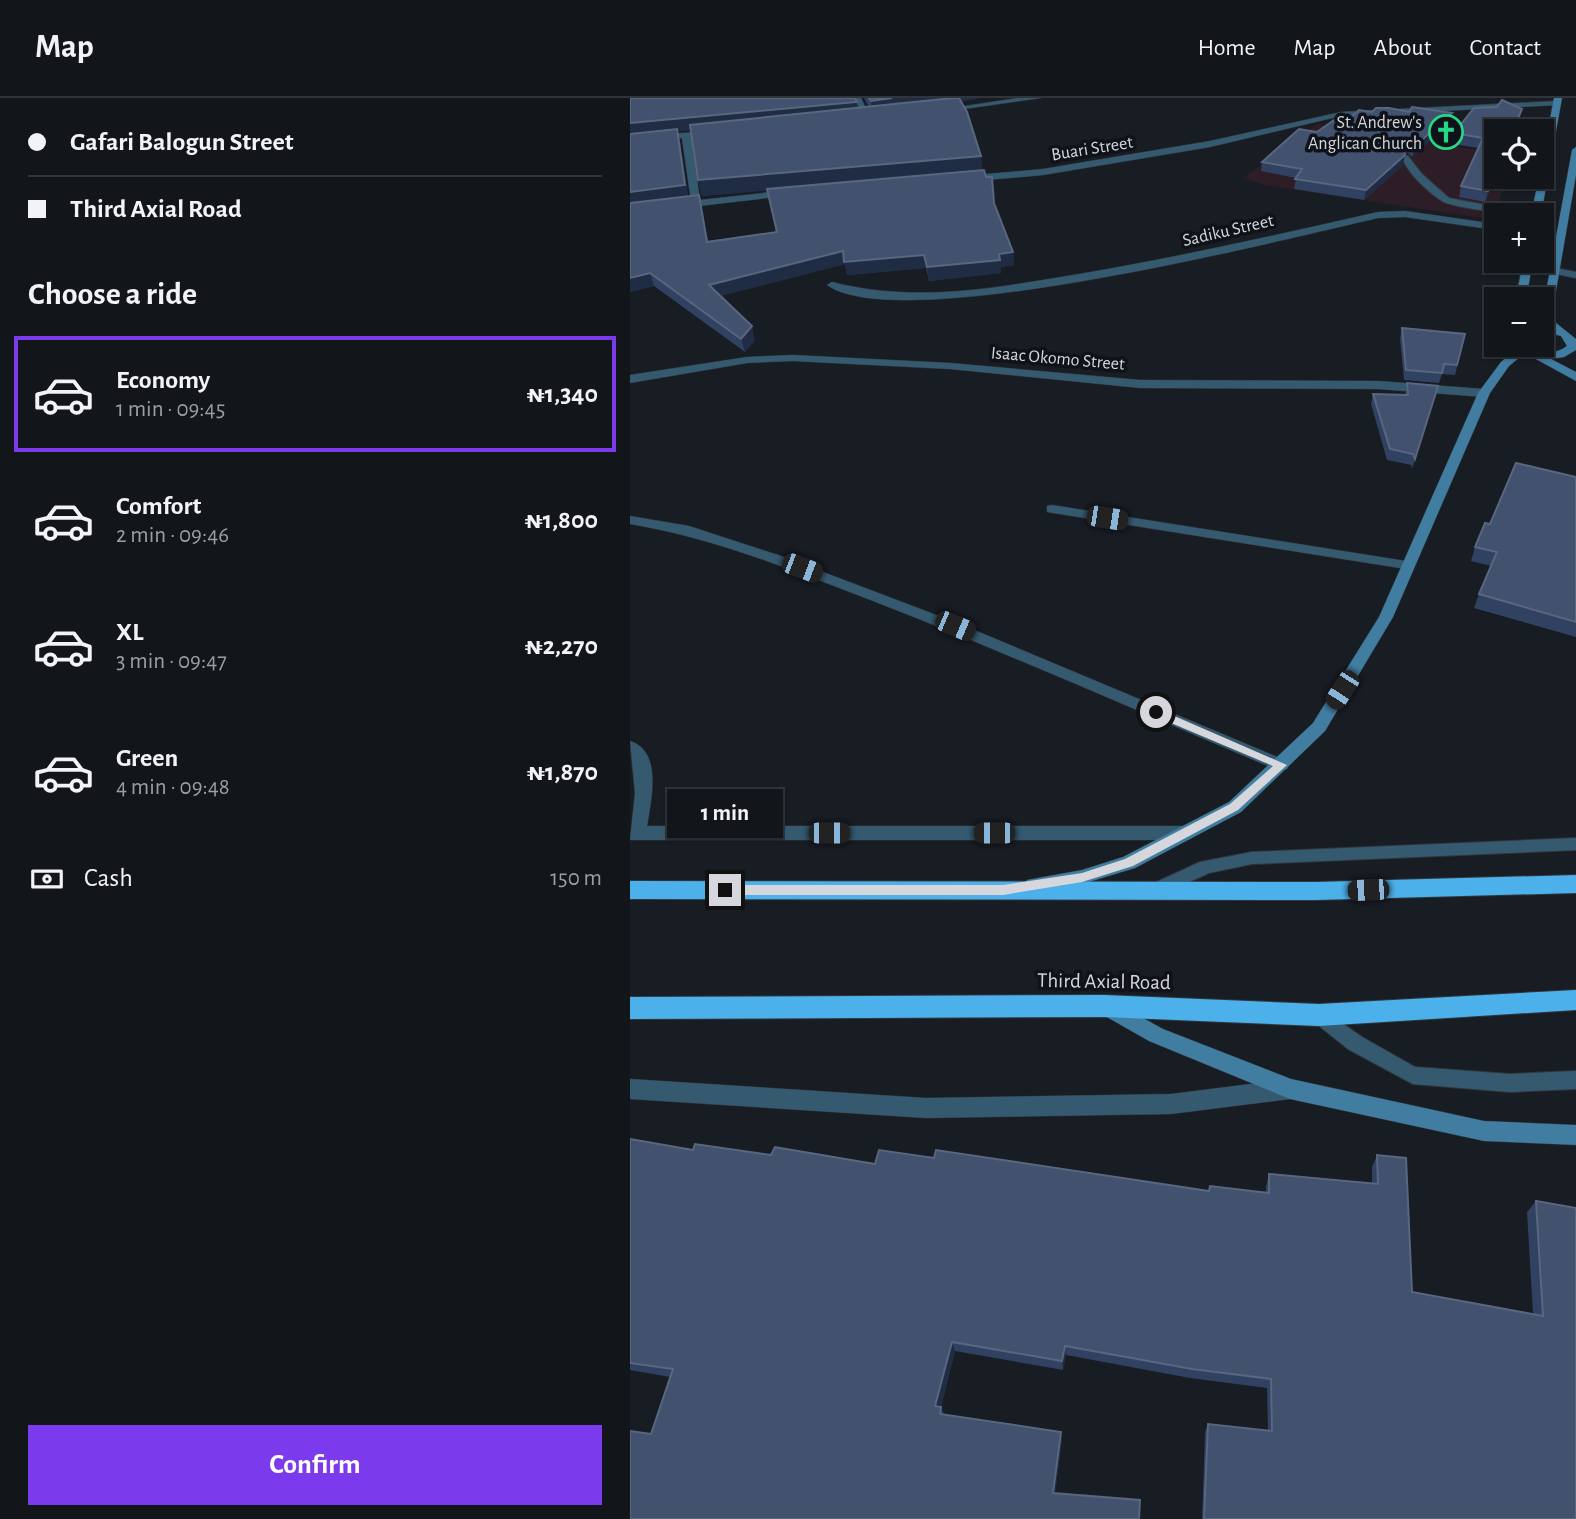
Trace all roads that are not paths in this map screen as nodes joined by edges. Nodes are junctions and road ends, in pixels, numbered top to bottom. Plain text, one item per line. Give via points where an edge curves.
1 (857, 98) edge
2 (1037, 98) edge
3 (1557, 100) edge
4 (937, 111) edge
5 (878, 116) edge
6 (868, 117) junction
7 (856, 118) edge
8 (724, 130) edge
9 (686, 135) junction
10 (630, 141) edge
11 (1576, 150) edge
12 (1405, 158) edge
13 (948, 180) edge
14 (1574, 181) edge
15 (795, 193) edge
16 (1572, 198) edge
17 (696, 202) junction
18 (1538, 203) edge
19 (1484, 206) edge
20 (630, 211) edge
21 (1484, 225) edge
22 (1555, 271) junction
23 (1576, 275) edge
24 (832, 285) dead end
25 (1554, 330) edge
26 (1557, 331) junction
27 (1574, 344) edge
28 (1554, 356) edge
29 (1513, 357) edge
30 (1539, 357) edge
31 (1576, 377) edge
32 (630, 379) edge
33 (1484, 393) junction
34 (1052, 509) dead end
35 (630, 520) edge
36 (1406, 565) junction
37 (630, 747) edge
38 (1281, 765) junction
39 (1186, 833) junction
40 (633, 834) edge
41 (1576, 844) edge
42 (1576, 884) edge
43 (630, 890) edge
44 (1003, 890) junction
45 (1154, 891) junction
46 (1576, 1000) edge
47 (1104, 1006) junction
48 (630, 1008) edge
49 (1319, 1014) junction
50 (1576, 1080) edge
51 (630, 1089) edge
52 (1290, 1089) junction
53 (1576, 1135) edge

1 - 6 street
2 - 4 street
3 - 13 street, Buari Street via 1341,114 1186,148 1043,172
3 - 18 main road
5 - 6 street
6 - 7 street
8 - 9 street
9 - 10 street
9 - 17 street
11 - 14 main road
12 - 19 lane via 1446,200
14 - 16 main road
15 - 17 street
16 - 22 main road
17 - 20 street
21 - 24 street, Sadiku Street via 1405,214 1378,215 1182,259 969,295 855,293
22 - 23 lane
22 - 26 main road via 1549,318
25 - 26 main road
26 - 27 main road
27 - 28 main road via 1570,352
29 - 33 main road
30 - 31 main road
32 - 33 street, Isaac Okomo Street via 747,360 793,358 950,366 1140,384 1378,385
33 - 36 main road
34 - 36 street
35 - 38 street via 684,529 776,559 955,626
36 - 38 main road via 1385,617 1354,672 1319,727
37 - 40 street via 642,761 644,793
38 - 39 main road via 1234,807
39 - 40 street
39 - 44 main road via 1129,863
41 - 45 lane via 1252,858 1206,867
42 - 45 highway
43 - 44 highway
44 - 45 highway
46 - 49 highway, Third Axial Road
47 - 48 highway, Third Axial Road
47 - 49 highway, Third Axial Road
47 - 52 main road via 1156,1035
49 - 50 lane via 1355,1043 1413,1075 1510,1083
51 - 52 street via 926,1108 1171,1104
52 - 53 main road via 1485,1131

